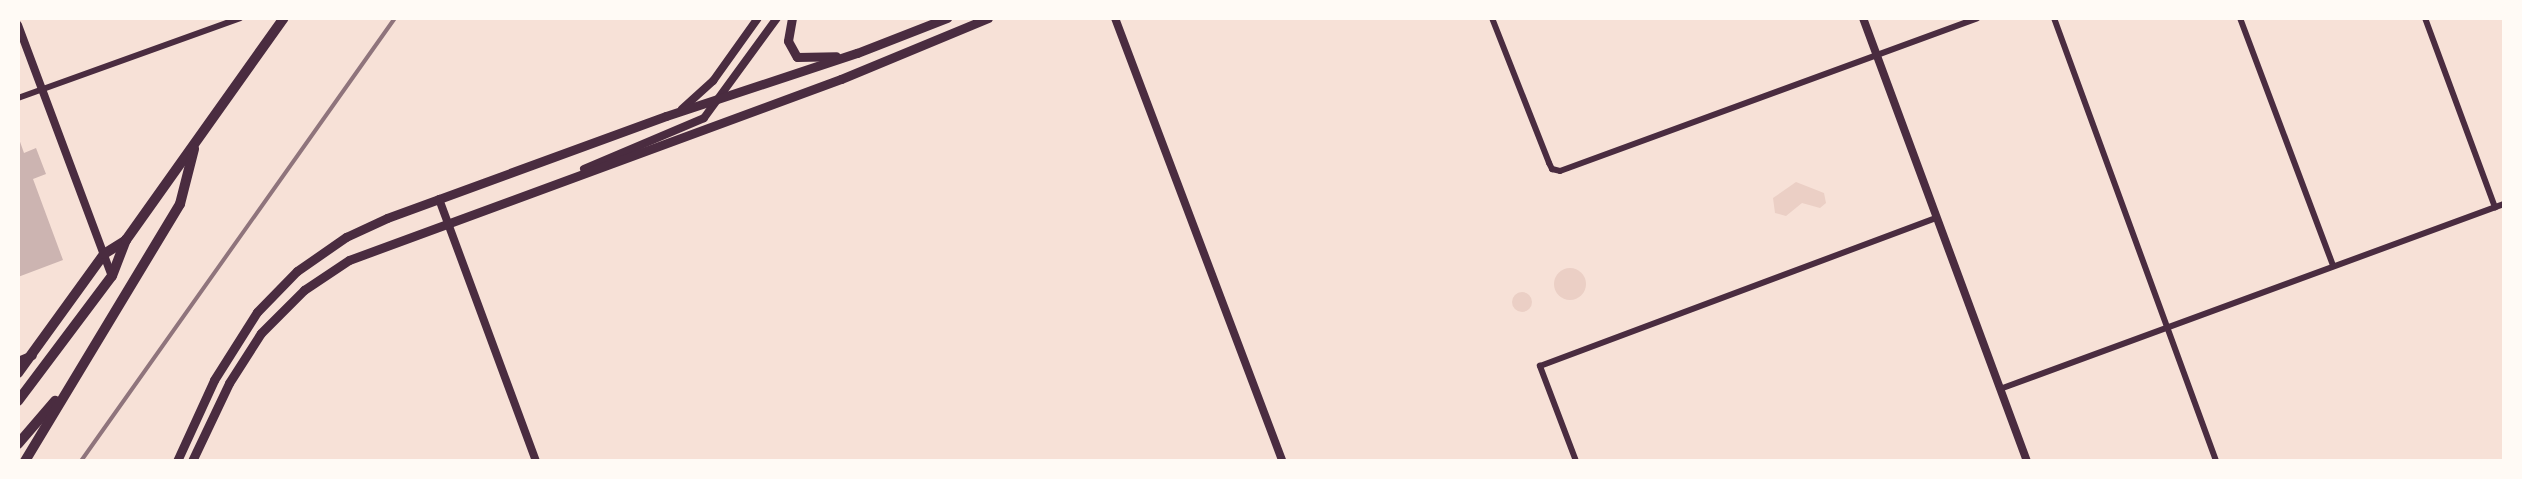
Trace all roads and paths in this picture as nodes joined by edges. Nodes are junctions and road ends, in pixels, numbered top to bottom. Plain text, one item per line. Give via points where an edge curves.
1 (240, 18) edge
2 (284, 18) edge
3 (758, 18) edge
4 (777, 18) edge
5 (792, 18) edge
6 (947, 18) edge
7 (988, 18) edge
8 (1115, 18) edge
9 (1492, 18) edge
10 (1863, 18) edge
11 (1977, 18) edge
12 (2054, 18) edge
13 (2240, 18) edge
14 (2425, 18) edge
15 (18, 25) edge
16 (856, 53) junction
17 (1875, 56) junction
18 (42, 89) junction
19 (18, 98) edge
20 (722, 98) junction
21 (676, 113) junction
22 (198, 137) junction
23 (562, 180) junction
24 (440, 199) junction
25 (2504, 204) edge
26 (2495, 207) junction
27 (1936, 218) junction
28 (447, 222) junction
29 (126, 240) junction
30 (104, 254) junction
31 (2333, 266) junction
32 (112, 276) junction
33 (2170, 327) junction
34 (32, 355) junction
35 (18, 361) edge
36 (18, 373) edge
37 (73, 379) junction
38 (2000, 389) junction
39 (18, 401) edge
40 (18, 444) edge
41 (25, 461) edge
42 (177, 461) edge
43 (192, 461) edge
44 (536, 461) edge
45 (1282, 461) edge
46 (1576, 461) edge
47 (2027, 461) edge
48 (2216, 461) edge

1 - 18 street
2 - 22 main road
3 - 21 street via 713,81
4 - 20 street
5 - 16 main road via 788,41 797,57
6 - 16 main road
7 - 23 main road via 841,79
8 - 45 street
9 - 17 street via 1549,163 1552,169 1560,171
10 - 17 street
11 - 17 street
12 - 33 street
13 - 31 street
14 - 26 street
15 - 18 street
16 - 20 main road
17 - 27 street
18 - 19 street
18 - 30 street
20 - 21 main road
20 - 23 street via 698,122
21 - 24 main road
22 - 29 main road
22 - 37 main road via 180,204
23 - 28 main road
24 - 28 street
24 - 42 main road via 346,237 285,282 256,312 228,354
25 - 26 street
26 - 31 street
27 - 38 street
27 - 46 street via 1540,366
28 - 43 main road via 349,260 284,308 243,359
28 - 44 street
29 - 30 main road
29 - 32 main road
30 - 32 street
30 - 34 main road
31 - 33 street
32 - 39 main road
33 - 38 street
33 - 48 street
34 - 35 main road
34 - 36 main road
37 - 40 main road
37 - 41 main road
38 - 47 street

